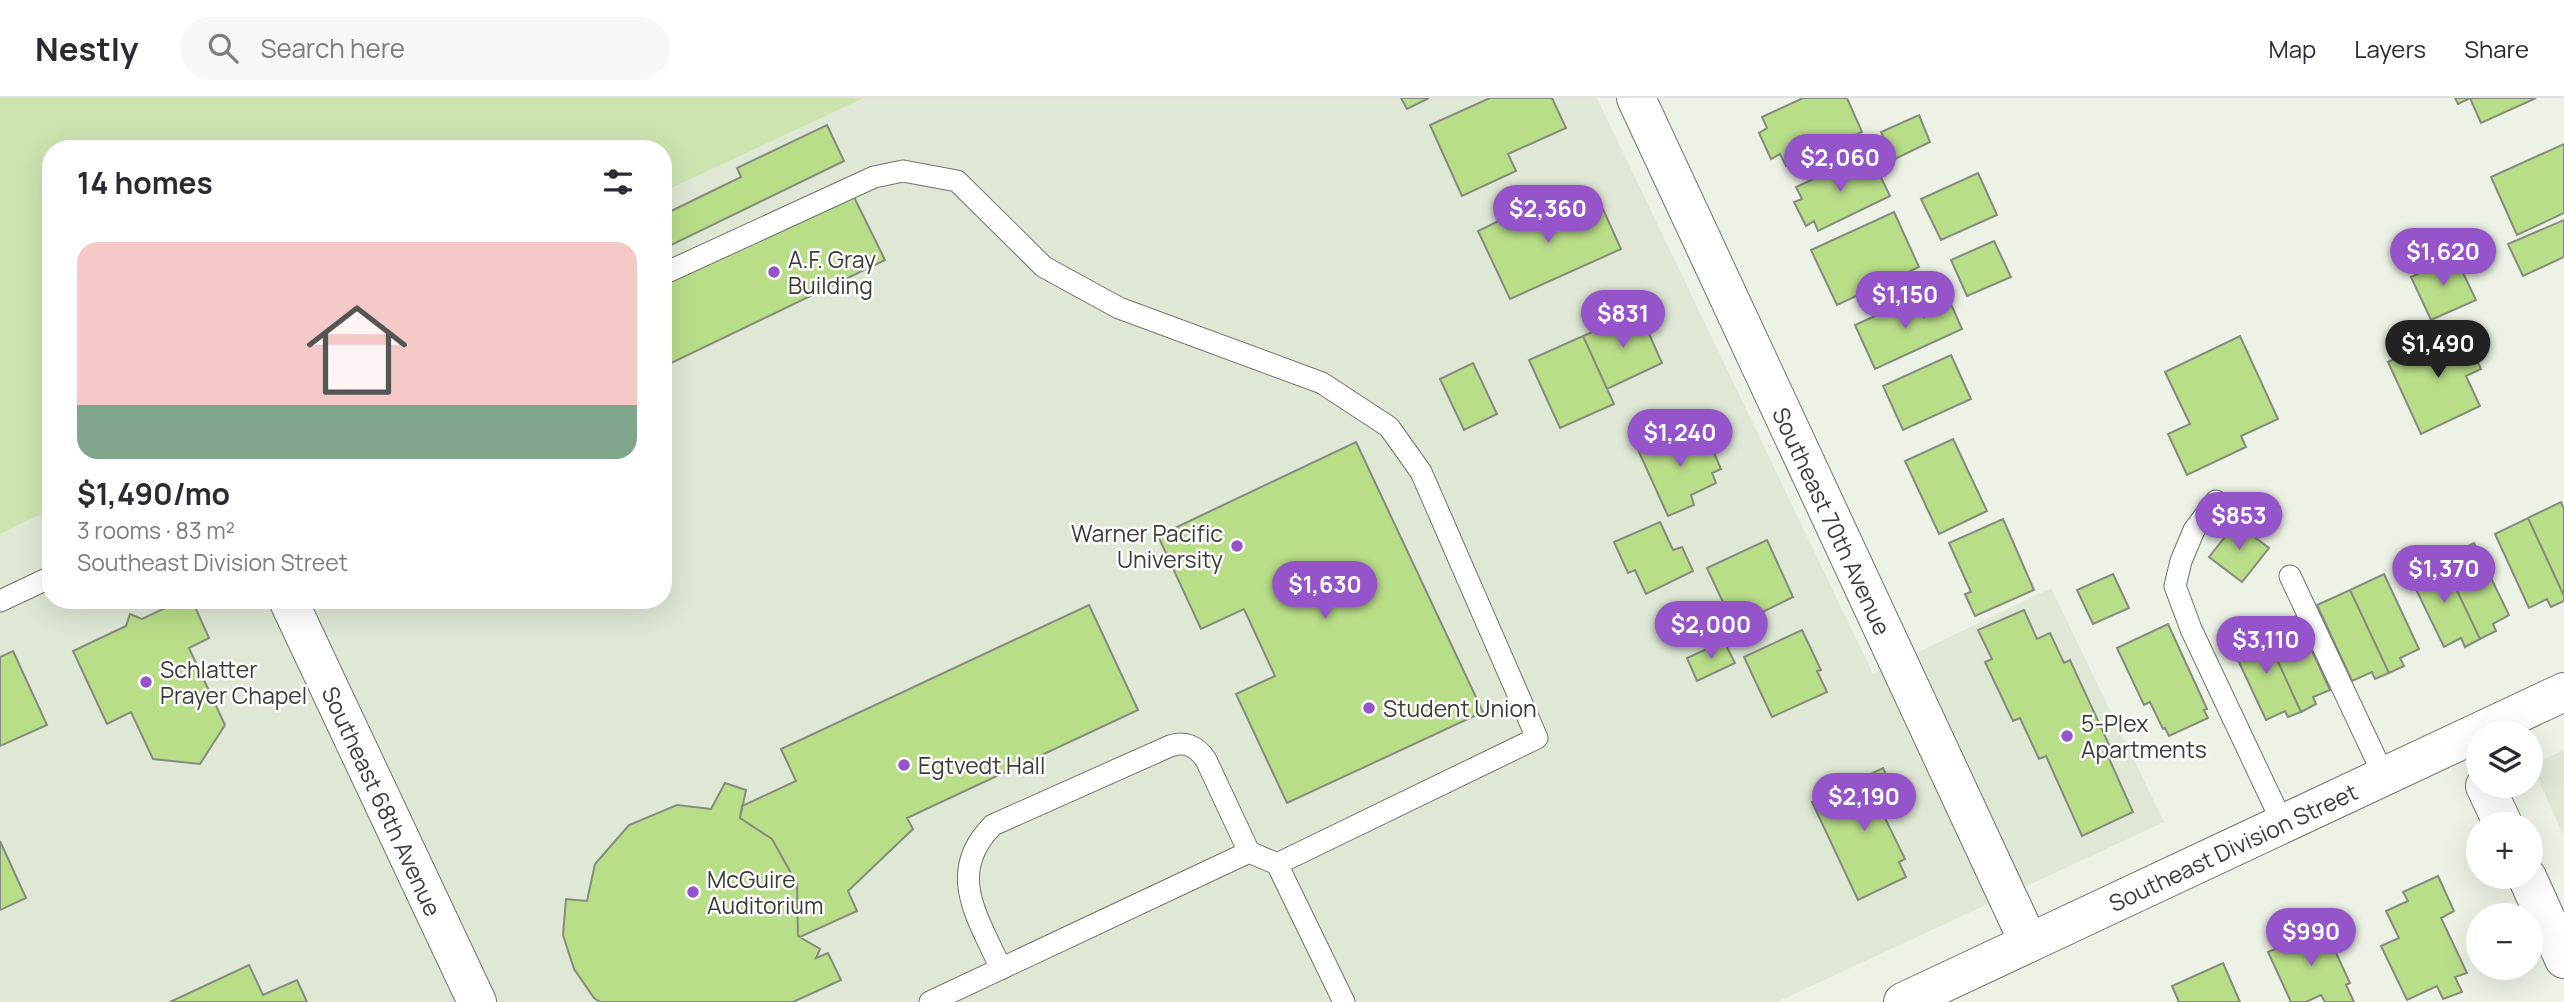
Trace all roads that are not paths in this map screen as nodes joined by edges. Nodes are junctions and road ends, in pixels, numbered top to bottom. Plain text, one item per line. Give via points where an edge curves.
1 (1636, 98) edge
2 (672, 270) edge
3 (2216, 501) dead end
4 (2290, 576) dead end
5 (42, 582) edge
6 (0, 601) edge
7 (292, 609) edge
8 (2564, 692) edge
9 (2520, 721) edge
10 (2466, 755) edge
11 (2384, 776) junction
12 (2283, 824) junction
13 (1248, 852) junction
14 (1277, 864) junction
15 (2532, 889) edge
16 (2029, 943) junction
17 (2564, 959) edge
18 (1001, 969) junction
19 (477, 1002) edge
20 (930, 1002) edge
21 (1344, 1002) edge
22 (1903, 1002) edge

1 - 16 street, Southeast 70th Avenue
2 - 14 lane via 874,177 903,171 957,181 1044,267 1119,308 1322,383 1388,427 1421,472 1537,738
3 - 12 lane via 2194,530 2175,586
4 - 11 lane
5 - 6 lane
7 - 19 street, Southeast 68th Avenue
8 - 9 street, Southeast Division Street
10 - 11 street, Southeast Division Street
11 - 12 street, Southeast Division Street
12 - 16 street, Southeast Division Street
13 - 14 lane
13 - 18 lane
13 - 18 lane via 1206,760 1186,744 1170,746 993,825 979,839 967,878 970,898
14 - 21 lane
15 - 17 street
16 - 22 street, Southeast Division Street
18 - 20 lane

